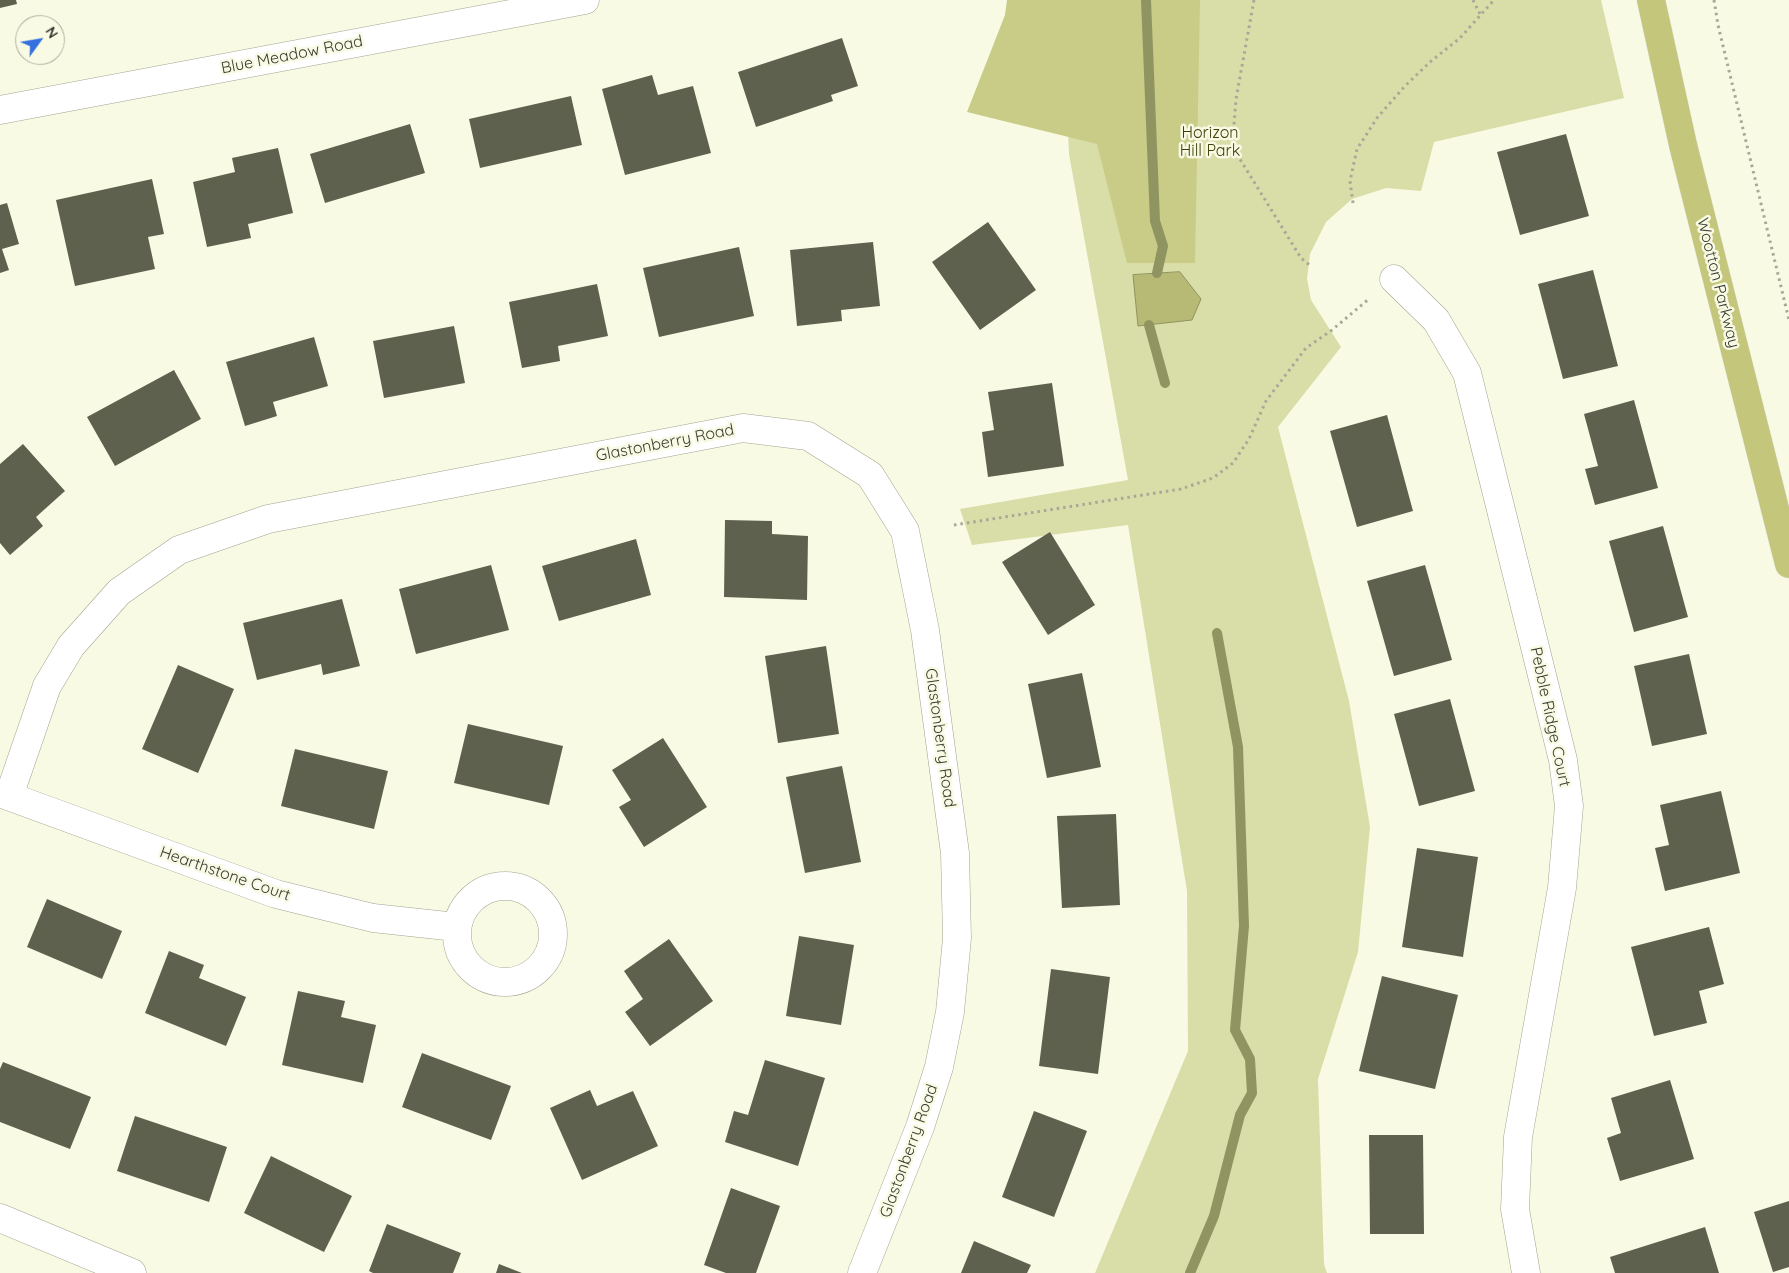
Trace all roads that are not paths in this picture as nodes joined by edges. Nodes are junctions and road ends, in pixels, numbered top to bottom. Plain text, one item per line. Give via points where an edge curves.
1 (585, 0) edge
2 (1650, 0) edge
3 (0, 110) edge
4 (1394, 279) road end
5 (1789, 564) edge
6 (5, 794) edge
7 (456, 927) dead end
8 (0, 1218) edge
9 (132, 1273) edge
10 (862, 1273) edge
11 (1526, 1273) edge

1 - 3 street, Blue Meadow Road
2 - 5 main road, Wootton Parkway
4 - 11 street, Pebble Ridge Court via 1436,320 1467,373 1563,760 1569,806 1562,888 1518,1137 1515,1209
6 - 7 street, Hearthstone Court via 276,894 373,918
6 - 10 street, Glastonberry Road via 47,686 71,646 119,592 180,550 268,519 742,428 808,436 870,475 905,531 925,630 955,852 957,938 950,1012 939,1067 920,1127
8 - 9 street

